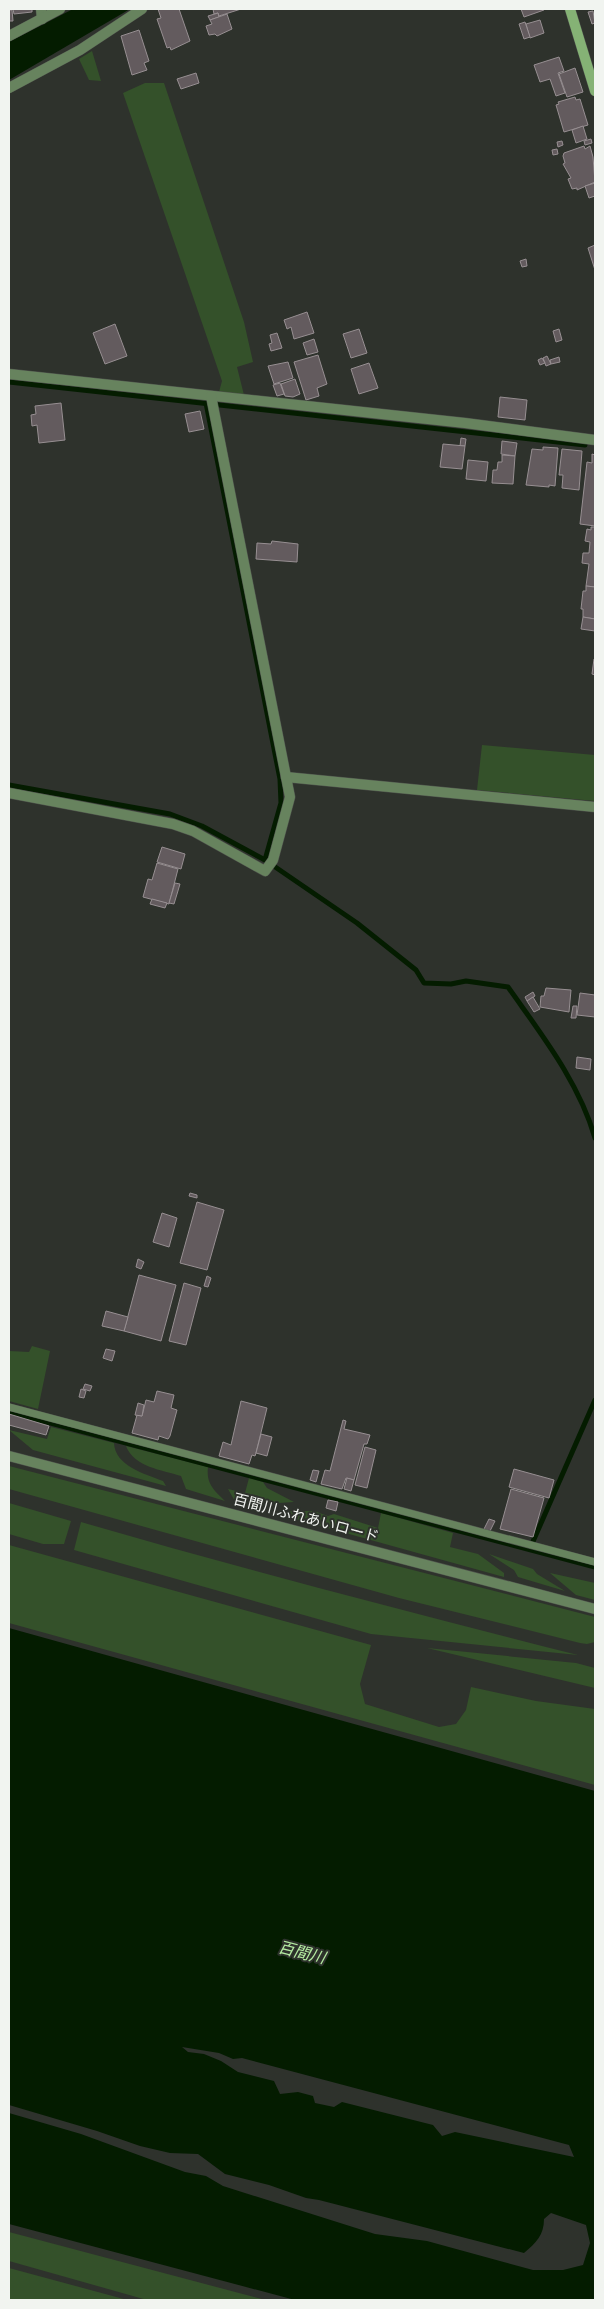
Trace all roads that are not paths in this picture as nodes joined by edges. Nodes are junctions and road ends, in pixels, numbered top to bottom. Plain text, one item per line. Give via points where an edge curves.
1 (60, 9) edge
2 (142, 9) edge
3 (570, 9) edge
4 (41, 14) edge
5 (9, 36) edge
6 (9, 88) edge
7 (595, 91) edge
8 (9, 374) edge
9 (212, 401) junction
10 (595, 440) edge
11 (286, 777) junction
12 (9, 793) edge
13 (595, 807) edge
14 (9, 1407) edge
15 (9, 1456) edge
16 (595, 1562) edge
17 (595, 1609) edge

1 - 4 street
2 - 6 street via 80,50
3 - 7 main road
4 - 5 street
8 - 9 street
9 - 10 street via 465,423
9 - 11 street
11 - 12 street via 290,797 271,864 265,870 202,835 173,824
11 - 13 street
14 - 16 lane
15 - 17 street, 百間川ふれあいロード

